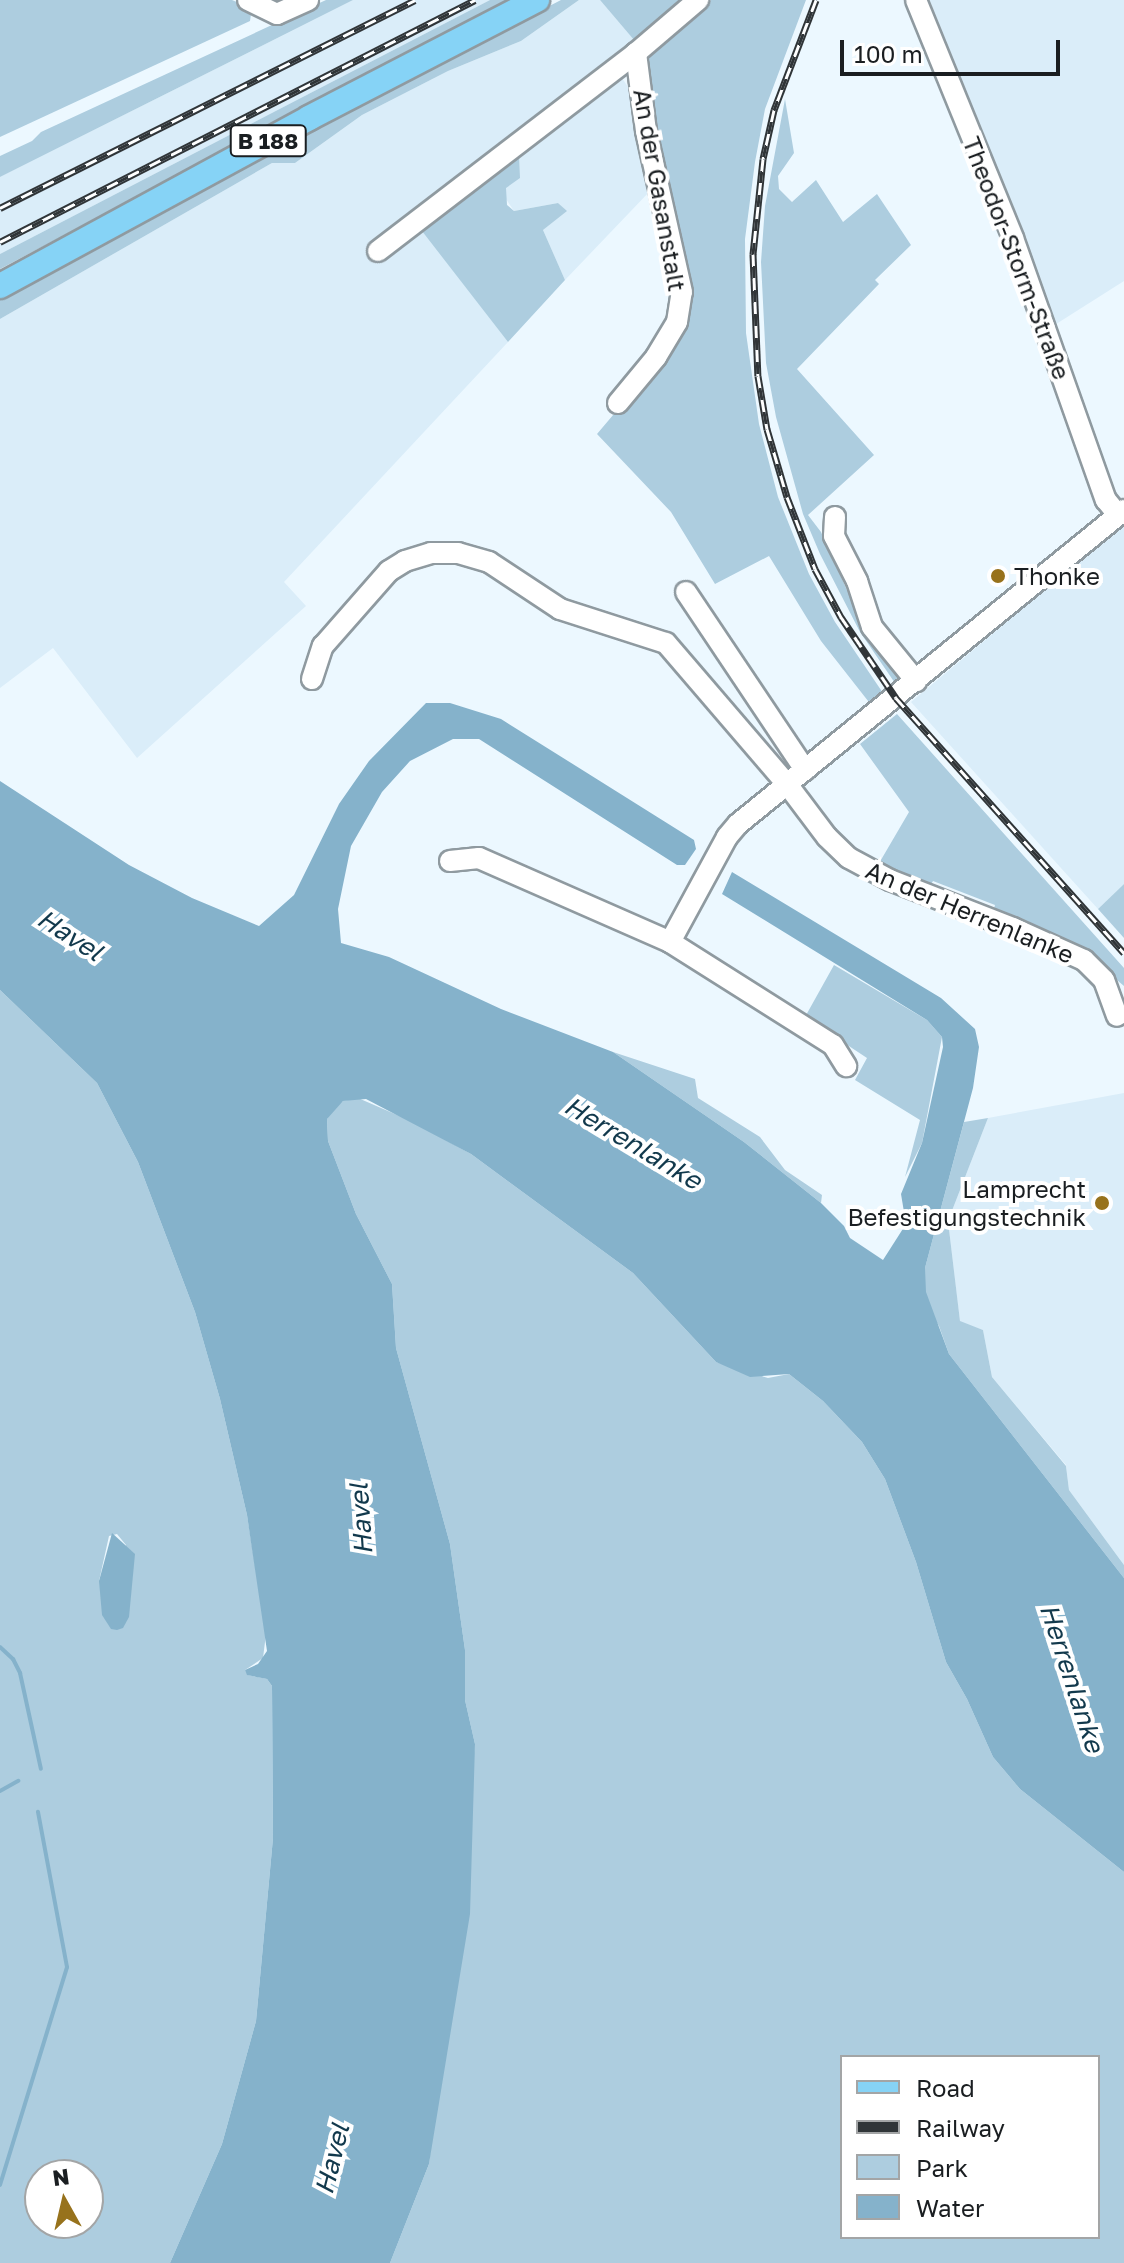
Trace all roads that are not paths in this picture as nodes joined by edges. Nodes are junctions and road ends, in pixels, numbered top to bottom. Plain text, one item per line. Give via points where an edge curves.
1 (248, 0) edge
2 (308, 0) edge
3 (537, 0) edge
4 (698, 0) edge
5 (916, 0) edge
6 (636, 53) junction
7 (378, 251) dead end
8 (0, 286) edge
9 (618, 403) dead end
10 (1121, 513) edge
11 (835, 517) dead end
12 (686, 592) dead end
13 (312, 679) dead end
14 (916, 681) junction
15 (805, 770) junction
16 (787, 784) junction
17 (450, 861) dead end
18 (670, 942) junction
19 (1117, 1016) dead end
20 (846, 1066) dead end

1 - 2 street via 277,14
3 - 8 main road, B 188
4 - 6 street, An der Gasanstalt
5 - 10 street, Theodor-Storm-Straße via 1013,238 1106,500
6 - 7 street, An der Gasanstalt
6 - 9 street, An der Gasanstalt via 646,131 682,292 677,322
10 - 14 street
11 - 14 street via 834,536 872,627
12 - 15 street
13 - 16 street, An der Herrenlanke via 323,646 389,571 431,553 473,556 560,609 666,643
14 - 15 street
15 - 16 street
16 - 18 street via 727,837
16 - 19 street, An der Herrenlanke via 827,837 866,869 1084,960 1104,980
17 - 18 street via 479,858
18 - 20 street via 833,1045

